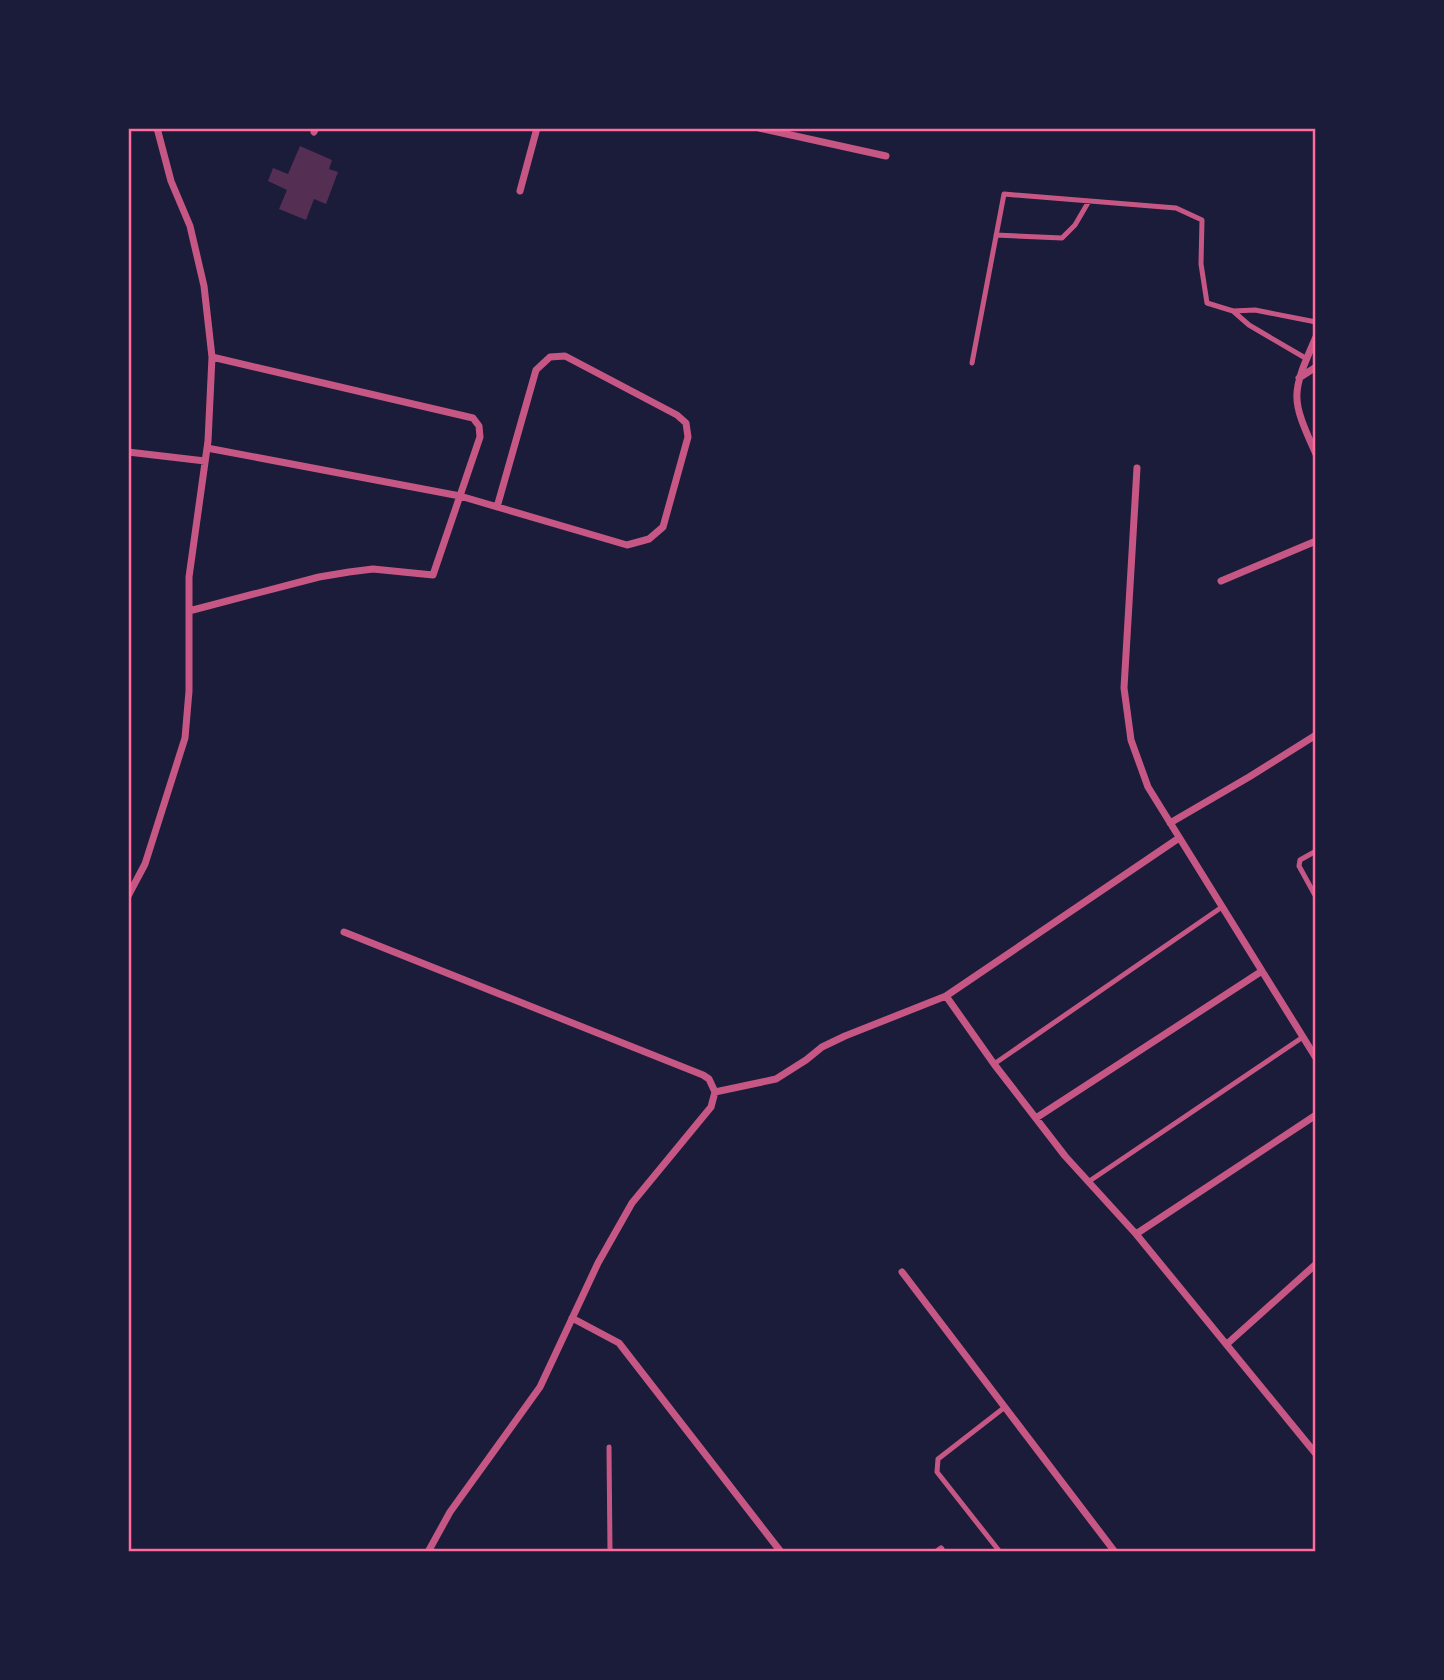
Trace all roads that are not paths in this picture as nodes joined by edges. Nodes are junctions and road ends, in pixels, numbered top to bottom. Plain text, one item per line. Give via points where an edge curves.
1 (157, 128) edge
2 (537, 128) edge
3 (759, 128) edge
4 (886, 156) dead end
5 (520, 191) dead end
6 (1089, 201) junction
7 (996, 235) junction
8 (1233, 311) junction
9 (1316, 322) edge
10 (1316, 337) edge
11 (212, 357) junction
12 (1307, 359) junction
13 (972, 363) dead end
14 (1316, 368) edge
15 (1299, 378) junction
16 (207, 448) junction
17 (128, 452) edge
18 (1316, 454) edge
19 (205, 461) junction
20 (1138, 468) dead end
21 (460, 496) junction
22 (497, 507) junction
23 (1316, 541) edge
24 (1221, 581) dead end
25 (189, 611) junction
26 (1316, 735) edge
27 (1170, 823) junction
28 (1180, 838) junction
29 (1316, 851) edge
30 (128, 896) edge
31 (1316, 897) edge
32 (1222, 907) junction
33 (344, 932) dead end
34 (1262, 971) junction
35 (946, 996) junction
36 (1303, 1037) junction
37 (1316, 1058) edge
38 (994, 1065) junction
39 (715, 1092) junction
40 (1316, 1115) edge
41 (1036, 1118) junction
42 (1088, 1182) junction
43 (1136, 1234) junction
44 (1316, 1264) edge
45 (902, 1272) dead end
46 (572, 1318) junction
47 (1227, 1344) junction
48 (1005, 1407) junction
49 (1316, 1440) edge
50 (1309, 1446) junction
51 (609, 1447) dead end
52 (1316, 1454) edge
53 (428, 1552) edge
54 (610, 1552) edge
55 (781, 1552) edge
56 (1000, 1552) edge
57 (1115, 1552) edge

1 - 11 street via 171,181 190,226 204,286
2 - 5 street
3 - 4 street
6 - 7 lane via 1062,238
6 - 7 lane via 1004,194
6 - 8 lane via 1176,208 1202,220 1201,264 1207,303
7 - 13 lane
8 - 9 lane via 1255,310
8 - 12 lane
10 - 12 street
11 - 16 street
11 - 21 street via 473,418 481,437
12 - 15 street
14 - 15 street
15 - 18 street via 1296,402
16 - 19 street
16 - 21 street
17 - 19 street
19 - 25 street via 189,577
20 - 27 street via 1125,707 1138,765
21 - 22 street
21 - 25 street via 433,575 373,569 349,572
22 - 22 street via 627,545 649,539 663,527 688,437 686,424 565,356 550,357 536,370
23 - 24 street
25 - 30 street via 184,738 145,864
26 - 27 street
27 - 28 street
28 - 32 street
28 - 35 street
29 - 31 lane via 1300,860 1299,866
32 - 34 street
32 - 38 lane
33 - 39 street via 703,1075
34 - 36 street
34 - 41 street
35 - 38 street
35 - 39 street via 822,1047 776,1079
36 - 37 street
36 - 42 lane
38 - 41 street
39 - 46 street via 711,1107 632,1203
40 - 43 street
41 - 42 street
42 - 43 street
43 - 47 street
44 - 47 street
45 - 48 street
46 - 53 street via 540,1387 450,1512
46 - 55 street via 619,1343
47 - 50 street
48 - 56 lane via 938,1458 937,1472
48 - 57 street
49 - 50 street
50 - 52 street
51 - 54 lane

